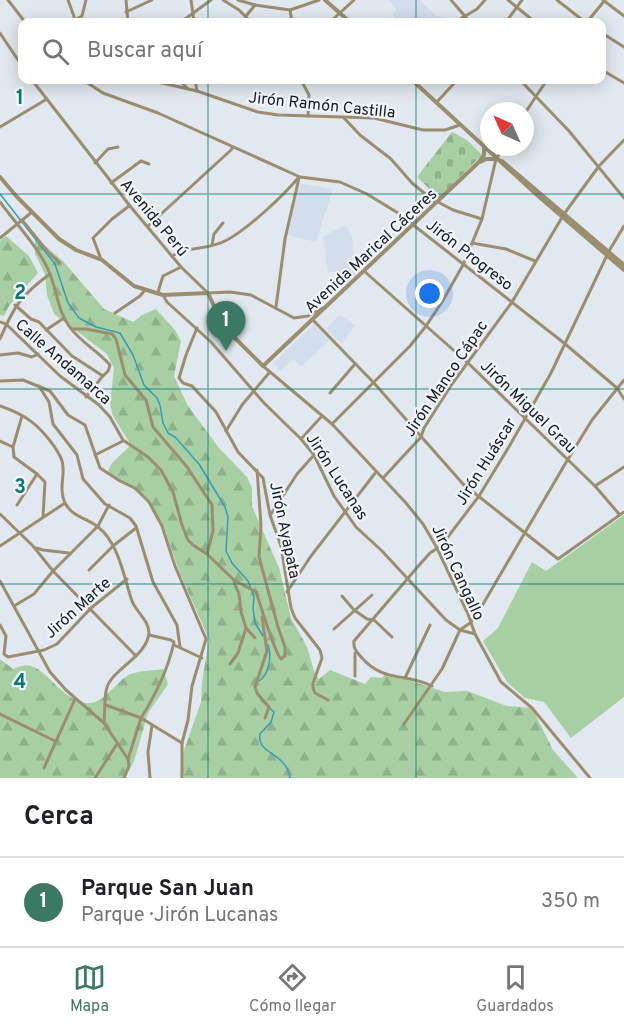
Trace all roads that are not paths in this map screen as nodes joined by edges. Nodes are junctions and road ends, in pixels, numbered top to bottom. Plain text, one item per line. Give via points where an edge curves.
1 (8, 0) edge
2 (68, 0) edge
3 (86, 0) edge
4 (126, 0) edge
5 (152, 0) edge
6 (191, 0) edge
7 (211, 0) edge
8 (223, 0) edge
9 (238, 0) edge
10 (319, 0) edge
11 (325, 0) edge
12 (354, 0) edge
13 (451, 0) edge
14 (485, 0) edge
15 (508, 0) edge
16 (522, 0) edge
17 (557, 0) edge
18 (604, 0) edge
19 (255, 4) junction
20 (517, 8) junction
21 (290, 10) junction
22 (126, 12) junction
23 (194, 13) junction
24 (340, 14) junction
25 (246, 16) joint
26 (624, 16) edge
27 (465, 17) joint
28 (22, 18) edge
29 (74, 18) edge
30 (79, 18) edge
31 (127, 18) edge
32 (187, 18) edge
33 (194, 18) edge
34 (291, 18) edge
35 (335, 18) edge
36 (345, 18) edge
37 (509, 18) edge
38 (530, 18) edge
39 (581, 18) edge
40 (589, 18) edge
41 (0, 33) edge
42 (606, 36) edge
43 (624, 47) edge
44 (18, 60) edge
45 (606, 72) edge
46 (624, 83) edge
47 (35, 84) edge
48 (89, 84) edge
49 (168, 84) edge
50 (183, 84) edge
51 (196, 84) edge
52 (303, 84) edge
53 (416, 84) edge
54 (453, 84) edge
55 (524, 84) edge
56 (544, 84) edge
57 (187, 88) junction
58 (197, 91) junction
59 (535, 96) junction
60 (47, 99) junction
61 (436, 102) junction
62 (531, 102) edge
63 (308, 116) junction
64 (342, 116) junction
65 (460, 125) junction
66 (0, 127) edge
67 (624, 140) edge
68 (480, 142) edge
69 (118, 147) dead end
70 (233, 147) junction
71 (483, 156) edge
72 (493, 156) edge
73 (498, 156) edge
74 (496, 159) junction
75 (479, 162) junction
76 (95, 163) junction
77 (149, 164) dead end
78 (599, 166) junction
79 (0, 177) edge
80 (300, 177) junction
81 (111, 183) junction
82 (624, 198) edge
83 (0, 202) edge
84 (437, 202) junction
85 (130, 206) junction
86 (7, 211) junction
87 (32, 212) junction
88 (563, 215) junction
89 (0, 216) edge
90 (482, 219) junction
91 (20, 222) junction
92 (223, 223) dead end
93 (413, 224) junction
94 (148, 226) junction
95 (624, 226) edge
96 (0, 238) edge
97 (472, 243) junction
98 (212, 245) junction
99 (608, 253) junction
100 (172, 256) junction
101 (102, 260) junction
102 (535, 261) junction
103 (60, 263) dead end
104 (463, 265) junction
105 (624, 265) edge
106 (180, 267) junction
107 (624, 270) edge
108 (364, 271) junction
109 (50, 274) junction
110 (145, 290) junction
111 (158, 292) junction
112 (208, 293) junction
113 (163, 295) junction
114 (512, 302) junction
115 (15, 305) junction
116 (328, 306) junction
117 (276, 308) junction
118 (115, 313) dead end
119 (64, 318) junction
120 (313, 320) junction
121 (0, 322) edge
122 (6, 324) junction
123 (426, 326) junction
124 (197, 328) junction
125 (72, 329) junction
126 (46, 330) junction
127 (0, 339) edge
128 (564, 343) junction
129 (38, 354) junction
130 (0, 355) edge
131 (468, 363) junction
132 (355, 364) junction
133 (263, 366) junction
134 (269, 373) junction
135 (103, 376) junction
136 (624, 380) edge
137 (0, 381) edge
138 (374, 383) junction
139 (38, 385) junction
140 (617, 388) junction
141 (254, 391) junction
142 (330, 393) dead end
143 (86, 397) junction
144 (624, 399) edge
145 (0, 406) edge
146 (22, 416) junction
147 (322, 416) junction
148 (525, 418) junction
149 (332, 424) junction
150 (226, 431) junction
151 (422, 437) junction
152 (301, 439) junction
153 (123, 440) junction
154 (0, 441) edge
155 (13, 447) junction
156 (95, 455) junction
157 (314, 455) junction
158 (568, 459) junction
159 (624, 466) edge
160 (256, 470) junction
161 (376, 472) junction
162 (37, 474) junction
163 (383, 478) junction
164 (595, 486) junction
165 (479, 496) junction
166 (65, 502) junction
167 (17, 505) dead end
168 (109, 506) junction
169 (622, 513) edge
170 (0, 514) edge
171 (345, 514) junction
172 (270, 515) junction
173 (44, 517) junction
174 (98, 526) junction
175 (136, 528) junction
176 (20, 533) junction
177 (523, 533) junction
178 (0, 546) edge
179 (33, 546) junction
180 (113, 546) junction
181 (437, 549) junction
182 (69, 553) junction
183 (207, 554) junction
184 (89, 570) dead end
185 (53, 571) junction
186 (127, 579) junction
187 (408, 579) junction
188 (234, 580) junction
189 (0, 582) edge
190 (287, 592) junction
191 (372, 595) dead end
192 (342, 596) dead end
193 (14, 606) junction
194 (92, 608) junction
195 (354, 610) junction
196 (263, 615) junction
197 (374, 620) junction
198 (471, 623) junction
199 (0, 625) edge
200 (430, 625) dead end
201 (246, 628) junction
202 (333, 629) dead end
203 (460, 630) junction
204 (475, 634) junction
205 (149, 635) junction
206 (392, 637) dead end
207 (255, 638) dead end
208 (173, 644) junction
209 (180, 647) junction
210 (38, 650) junction
211 (356, 651) junction
212 (4, 654) junction
213 (136, 656) junction
214 (0, 658) edge
215 (202, 658) junction
216 (230, 664) dead end
217 (355, 676) dead end
218 (405, 678) junction
219 (432, 686) junction
220 (75, 698) junction
221 (328, 700) dead end
222 (106, 705) junction
223 (0, 714) edge
224 (141, 718) junction
225 (265, 718) dead end
226 (104, 723) junction
227 (152, 724) junction
228 (404, 724) dead end
229 (55, 741) junction
230 (182, 743) junction
231 (117, 744) junction
232 (128, 759) junction
233 (44, 768) dead end
234 (127, 772) junction
235 (95, 778) edge
236 (124, 778) edge
237 (129, 778) edge
238 (150, 778) edge
239 (182, 778) edge
240 (590, 778) edge

1 - 28 street
2 - 29 street
3 - 30 street
4 - 22 street
5 - 22 street
6 - 23 street
7 - 23 street
8 - 25 street
9 - 19 street
10 - 21 street
11 - 24 street
12 - 24 street
13 - 27 street
14 - 27 street
15 - 20 street
16 - 20 street
17 - 39 street
18 - 26 street
18 - 40 street
19 - 21 street
19 - 25 street
20 - 37 street
20 - 38 street
21 - 34 street
22 - 31 street
23 - 32 street
23 - 33 street
24 - 35 street
24 - 36 street
41 - 44 street
42 - 43 street
45 - 46 street
47 - 60 street, Avenida Perú
48 - 70 street, Jirón Progreso
49 - 57 street, Jirón Ramón Castilla
50 - 57 street
51 - 58 street
52 - 63 street via 309,95
53 - 61 street
54 - 61 street
55 - 59 street
56 - 59 street
57 - 58 street, Jirón Ramón Castilla
58 - 63 street, Jirón Ramón Castilla via 258,112
59 - 62 street
59 - 78 street
60 - 66 street
60 - 76 street, Avenida Perú
61 - 65 street
63 - 64 street, Jirón Ramón Castilla
64 - 65 street, Jirón Ramón Castilla via 374,118 423,130
64 - 84 street
65 - 68 street
67 - 78 street, Jirón Manco Cápac
69 - 76 street via 108,148
70 - 80 street, Jirón Progreso
70 - 94 street
71 - 75 street, Avenida Marical Cáceres
72 - 74 street
73 - 74 street
74 - 75 street
74 - 88 street via 506,163
74 - 90 street
75 - 84 street, Avenida Marical Cáceres
76 - 81 street, Avenida Perú
77 - 81 street via 141,161
78 - 82 street
78 - 88 street, Jirón Manco Cápac
79 - 87 street
80 - 93 street, Jirón Progreso via 349,184
80 - 98 street via 225,242
80 - 117 street via 285,238
81 - 85 street, Avenida Perú
83 - 86 street
84 - 90 street
84 - 93 street, Avenida Marical Cáceres
85 - 94 street, Avenida Perú
85 - 101 street via 94,235
86 - 89 street
86 - 91 street
87 - 91 street
87 - 101 street via 76,250
88 - 99 street
88 - 102 street, Jirón Manco Cápac
90 - 97 street
91 - 96 street
91 - 103 street
91 - 109 street
92 - 98 street via 214,234
93 - 104 street, Jirón Progreso
93 - 108 street, Avenida Marical Cáceres
94 - 100 street, Avenida Perú
95 - 99 street, Jirón Huáscar
97 - 102 street via 506,249
97 - 104 street
98 - 100 street via 180,250
99 - 105 street
99 - 107 street
99 - 128 street, Jirón Huáscar
100 - 106 street, Avenida Perú
101 - 110 street via 134,286
102 - 114 street, Jirón Manco Cápac
104 - 114 street, Jirón Progreso
104 - 123 street
106 - 111 street via 163,276
106 - 112 street, Avenida Perú
108 - 116 street, Avenida Marical Cáceres
108 - 123 street, Jirón Miguel Grau
109 - 115 street
109 - 119 street
110 - 111 street
110 - 118 street
111 - 113 street
112 - 113 street
112 - 117 street via 251,296
112 - 133 street, Avenida Perú via 223,326
113 - 124 street, Jirón Lucanas
114 - 128 street, Jirón Progreso
114 - 131 street, Jirón Manco Cápac
115 - 122 street
115 - 126 street
116 - 117 street via 298,318
116 - 120 street, Avenida Marical Cáceres
119 - 125 street
119 - 126 street
120 - 132 street
120 - 133 street, Avenida Marical Cáceres
121 - 122 street, Calle Andamarca
122 - 127 street
122 - 129 street, Calle Andamarca
123 - 131 street, Jirón Miguel Grau
123 - 138 street
124 - 141 street, Jirón Lucanas
124 - 150 street, Jirón Ayapata via 179,378 216,412
125 - 135 street via 110,365
125 - 183 street via 112,334 117,339 125,375 146,400 153,427 212,505 213,531
126 - 135 street via 72,356
128 - 140 street, Jirón Progreso
128 - 148 street, Jirón Huáscar
129 - 130 street
129 - 143 street, Calle Andamarca
131 - 148 street, Jirón Miguel Grau
131 - 151 street, Jirón Manco Cápac via 424,428
132 - 138 street
132 - 142 street
133 - 134 street, Jirón Cangallo
134 - 141 street
134 - 147 street, Jirón Cangallo
135 - 143 street
136 - 140 street
137 - 139 street via 23,380
138 - 149 street
138 - 151 street
139 - 156 street via 50,391 68,415 85,425
139 - 168 street via 49,402 53,424 77,454 83,479
140 - 144 street, Jirón Progreso
140 - 158 street
141 - 150 street
141 - 152 street, Jirón Lucanas
143 - 153 street, Calle Andamarca via 110,417
145 - 146 street
146 - 155 street
146 - 166 street via 42,430 62,458 61,489
147 - 149 street, Jirón Cangallo
147 - 152 street
148 - 158 street, Jirón Miguel Grau
148 - 165 street, Jirón Huáscar
149 - 161 street, Jirón Cangallo
150 - 160 street, Jirón Ayapata via 238,452
151 - 163 street, Jirón Manco Cápac
151 - 165 street via 463,484
152 - 157 street, Jirón Lucanas
153 - 156 street
153 - 183 street, Calle Andamarca via 161,470 176,500 188,540
154 - 155 street
155 - 162 street via 14,456
156 - 215 street via 102,470 145,496 159,518 207,639
157 - 171 street, Jirón Lucanas
157 - 172 street
158 - 164 street, Jirón Miguel Grau
158 - 177 street
159 - 164 street
160 - 172 street, Jirón Ayapata via 263,478
160 - 196 street, Calle Andamarca via 261,525 259,557 285,647 283,658 278,657
161 - 163 street, Jirón Cangallo
161 - 171 street
162 - 167 street
162 - 173 street via 45,482
163 - 181 street, Jirón Cangallo via 423,524
164 - 169 street, Jirón Miguel Grau
165 - 177 street
165 - 181 street, Jirón Huáscar
166 - 173 street
166 - 174 street via 81,518
168 - 174 street
168 - 175 street via 130,518
169 - 177 street via 558,559
170 - 176 street
171 - 187 street, Jirón Lucanas
171 - 190 street
172 - 190 street, Jirón Ayapata via 281,546
173 - 176 street
174 - 180 street
174 - 182 street
175 - 180 street
175 - 209 street via 153,582 177,625
176 - 178 street
176 - 179 street
177 - 198 street
179 - 182 street
179 - 185 street
180 - 184 street
180 - 186 street
181 - 187 street, Jirón Huáscar
181 - 198 street, Jirón Cangallo
182 - 185 street
183 - 188 street, Calle Andamarca
185 - 193 street via 33,594
185 - 194 street
186 - 194 street, Jirón Marte
186 - 205 street via 133,603 147,624
187 - 197 street, Jirón Huáscar
187 - 203 street, Jirón Lucanas
188 - 196 street, Calle Andamarca via 256,592
188 - 201 street
189 - 193 street
190 - 221 street, Jirón Ayapata via 296,618 320,650 322,658 313,688
191 - 195 street
192 - 195 street
193 - 210 street
194 - 210 street, Jirón Marte via 57,644
194 - 213 street
195 - 197 street
195 - 202 street
196 - 225 street via 267,651 255,687 269,707
197 - 206 street
197 - 211 street, Jirón Huáscar via 354,641
198 - 203 street
198 - 204 street, Jirón Cangallo
199 - 212 street via 6,636
200 - 218 street
201 - 207 street
201 - 216 street
203 - 204 street, Jirón Lucanas
203 - 219 street
204 - 240 street, Jirón Cangallo via 501,682 532,708
205 - 208 street via 171,640
205 - 213 street
208 - 209 street
208 - 224 street via 167,668
209 - 215 street
210 - 212 street, Jirón Marte via 10,658
210 - 220 street via 55,679
211 - 217 street
211 - 218 street via 374,670
212 - 214 street
213 - 222 street via 110,682
215 - 230 street via 192,686
218 - 219 street
219 - 228 street
220 - 226 street
220 - 229 street
222 - 224 street
222 - 226 street
223 - 229 street
224 - 227 street
224 - 232 street
226 - 231 street
227 - 230 street
227 - 238 street
229 - 233 street
230 - 239 street
231 - 232 street
231 - 235 street
232 - 234 street
234 - 236 street
234 - 237 street

